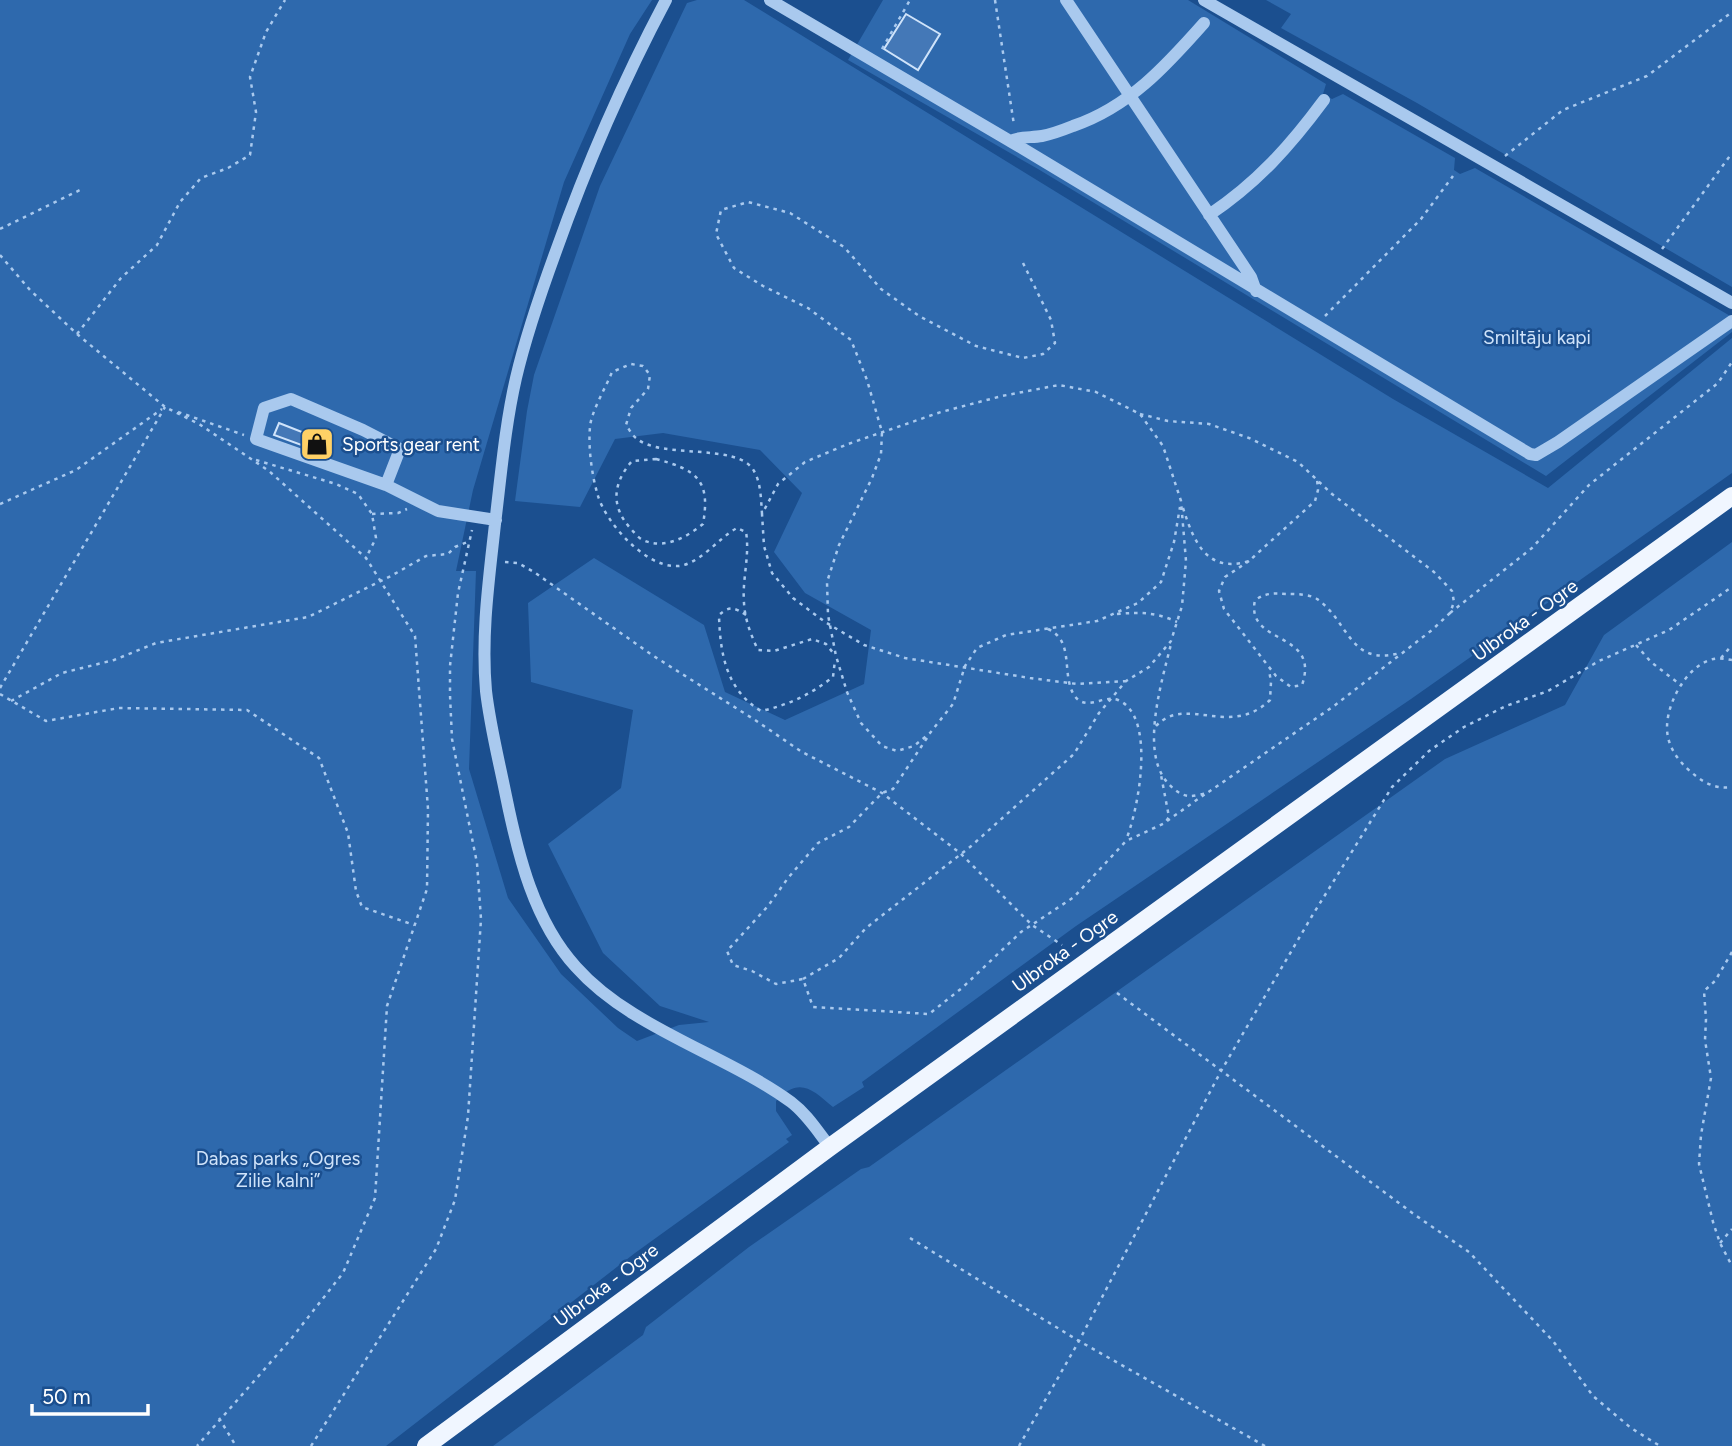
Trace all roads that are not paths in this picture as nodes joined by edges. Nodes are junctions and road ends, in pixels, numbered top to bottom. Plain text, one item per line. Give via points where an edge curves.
1 (666, 0) edge
2 (770, 0) edge
3 (1066, 0) edge
4 (1204, 0) edge
5 (1203, 23) dead end
6 (1130, 96) junction
7 (1325, 100) dead end
8 (1013, 139) junction
9 (1209, 215) junction
10 (1256, 291) junction
11 (1732, 303) edge
12 (1732, 321) edge
13 (386, 485) junction
14 (1732, 496) edge
15 (496, 520) junction
16 (830, 1147) junction
17 (426, 1446) edge

1 - 15 street via 589,161 541,291 516,377
2 - 8 street
3 - 6 street
4 - 11 street
5 - 6 street via 1150,82
6 - 8 street via 1072,127
6 - 9 street
7 - 9 street via 1282,155
8 - 10 street
9 - 10 street
10 - 12 street via 1536,455
13 - 13 street via 256,439 264,408 291,399 400,449
13 - 15 street via 438,511
14 - 16 main road, Ulbroka - Ogre
15 - 16 street via 485,638 486,690 513,834 534,899 554,938 599,989 792,1103
16 - 17 main road, Ulbroka - Ogre

